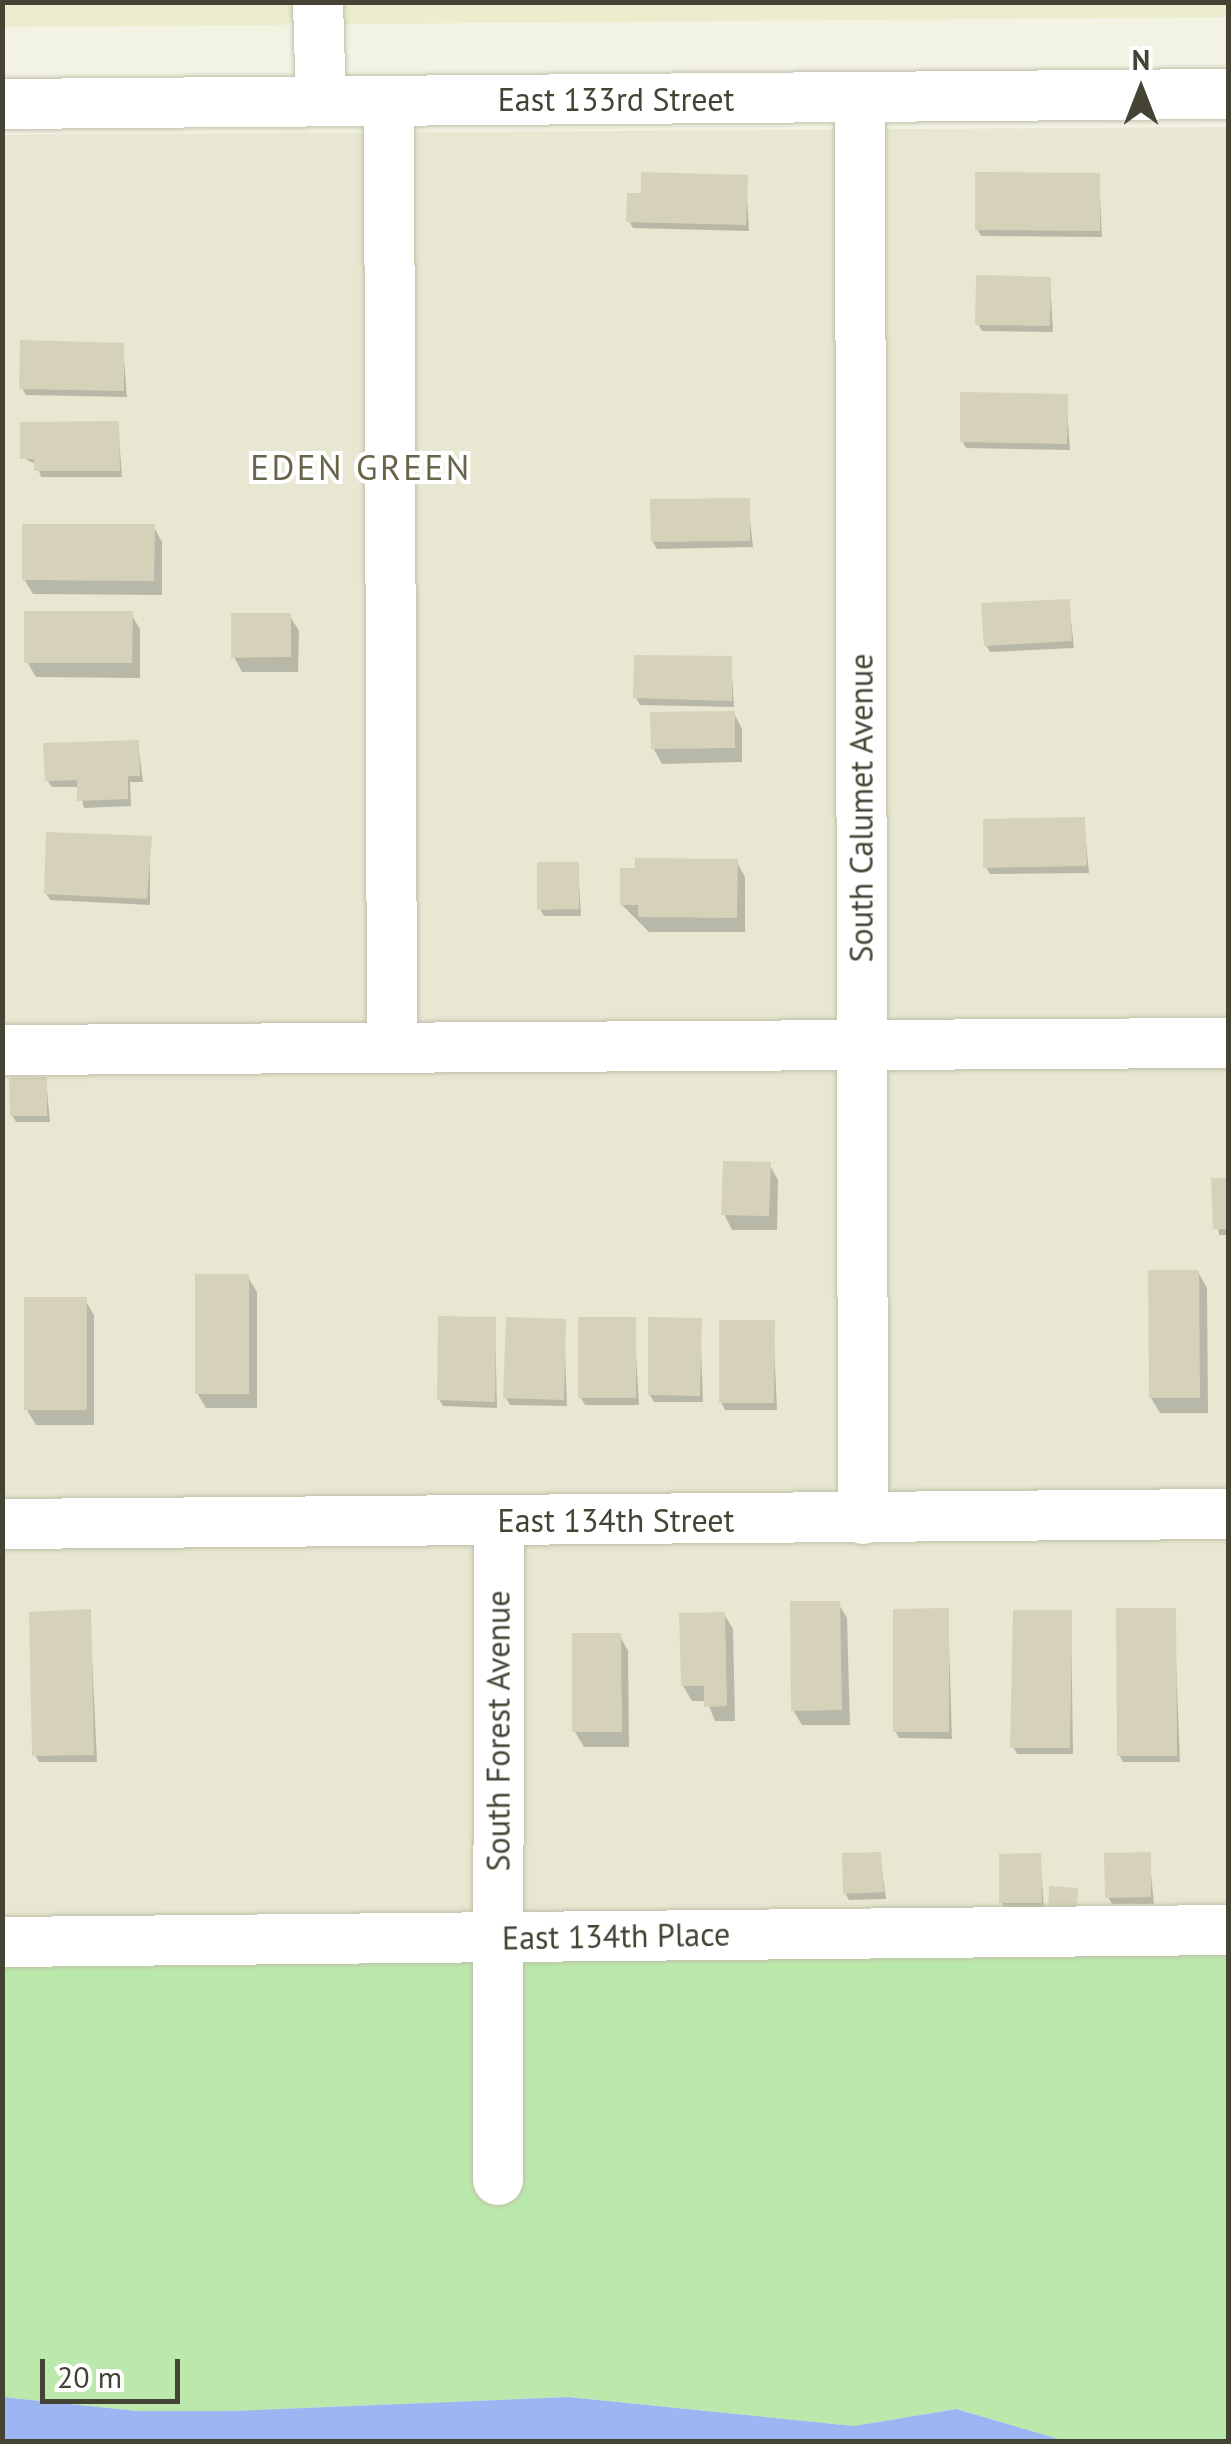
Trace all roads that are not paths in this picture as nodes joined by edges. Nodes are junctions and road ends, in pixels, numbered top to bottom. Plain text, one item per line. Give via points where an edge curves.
1 (318, 2) edge
2 (1228, 94) edge
3 (860, 97) junction
4 (388, 100) junction
5 (321, 101) junction
6 (2, 104) edge
7 (1228, 1043) edge
8 (862, 1045) junction
9 (392, 1047) junction
10 (2, 1050) edge
11 (1228, 1514) edge
12 (863, 1519) junction
13 (498, 1521) junction
14 (2, 1524) edge
15 (1228, 1930) edge
16 (498, 1937) junction
17 (2, 1942) edge
18 (498, 2180) dead end

1 - 5 street
2 - 3 street, East 133rd Street
3 - 4 street, East 133rd Street
3 - 8 street, South Calumet Avenue
4 - 5 street, East 133rd Street
4 - 9 street
5 - 6 street, East 133rd Street
7 - 8 street
8 - 9 street
8 - 12 street, South Calumet Avenue
9 - 10 street
11 - 12 street, East 134th Street
12 - 13 street, East 134th Street
13 - 14 street, East 134th Street
13 - 16 street, South Forest Avenue
15 - 16 street, East 134th Place
16 - 17 street, East 134th Place
16 - 18 street, South Forest Avenue

